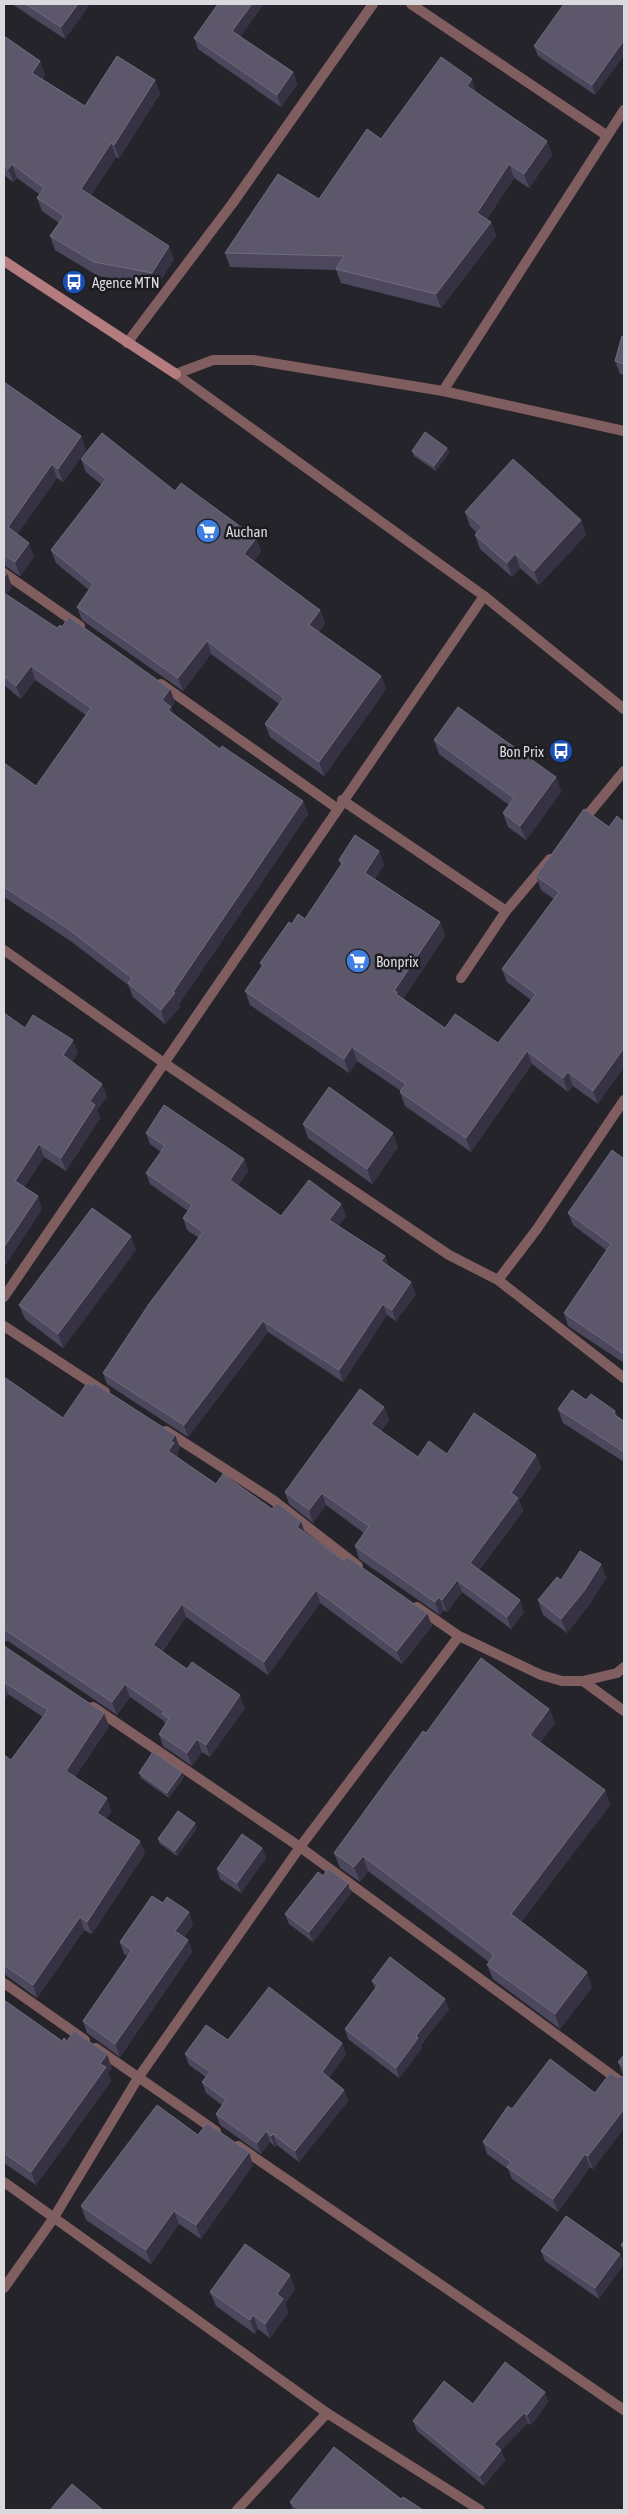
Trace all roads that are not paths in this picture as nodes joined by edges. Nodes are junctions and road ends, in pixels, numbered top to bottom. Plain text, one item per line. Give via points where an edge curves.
1 (373, 4) edge
2 (411, 4) edge
3 (624, 110) edge
4 (606, 135) junction
5 (4, 261) edge
6 (127, 343) junction
7 (176, 374) junction
8 (443, 391) junction
9 (624, 431) edge
10 (4, 573) edge
11 (484, 596) junction
12 (85, 630) edge
13 (150, 676) edge
14 (624, 709) edge
15 (624, 772) edge
16 (340, 804) junction
17 (572, 833) edge
18 (560, 847) edge
19 (506, 911) junction
20 (4, 950) edge
21 (461, 978) dead end
22 (164, 1064) junction
23 (624, 1100) edge
24 (498, 1280) junction
25 (4, 1297) edge
26 (4, 1326) edge
27 (624, 1378) edge
28 (118, 1400) edge
29 (158, 1426) edge
30 (370, 1575) edge
31 (410, 1603) edge
32 (458, 1636) junction
33 (624, 1666) edge
34 (582, 1682) junction
35 (86, 1702) edge
36 (624, 1711) edge
37 (300, 1848) junction
38 (4, 1983) edge
39 (138, 2078) junction
40 (624, 2084) edge
41 (4, 2182) edge
42 (53, 2219) junction
43 (4, 2288) edge
44 (624, 2410) edge
45 (327, 2413) junction
46 (237, 2510) edge
47 (480, 2510) edge

1 - 6 street via 232,204
2 - 4 street
3 - 4 street
4 - 8 street
5 - 6 main road
6 - 7 main road
7 - 8 street via 213,360 253,360
7 - 11 street
8 - 9 street
10 - 12 street
11 - 14 street
11 - 16 street
13 - 16 street
15 - 17 street
16 - 19 street
16 - 22 street
18 - 19 street
19 - 21 street
20 - 22 street
22 - 24 street via 448,1255
22 - 25 street
23 - 24 street
24 - 27 street
26 - 28 street
29 - 30 street via 273,1500
31 - 32 street
32 - 34 street via 541,1675
32 - 37 street
33 - 34 street via 617,1673
34 - 36 street
35 - 37 street
37 - 39 street
37 - 40 street
38 - 39 street
39 - 42 street
39 - 44 street
41 - 42 street
42 - 43 street
42 - 45 street
45 - 46 street
45 - 47 street

